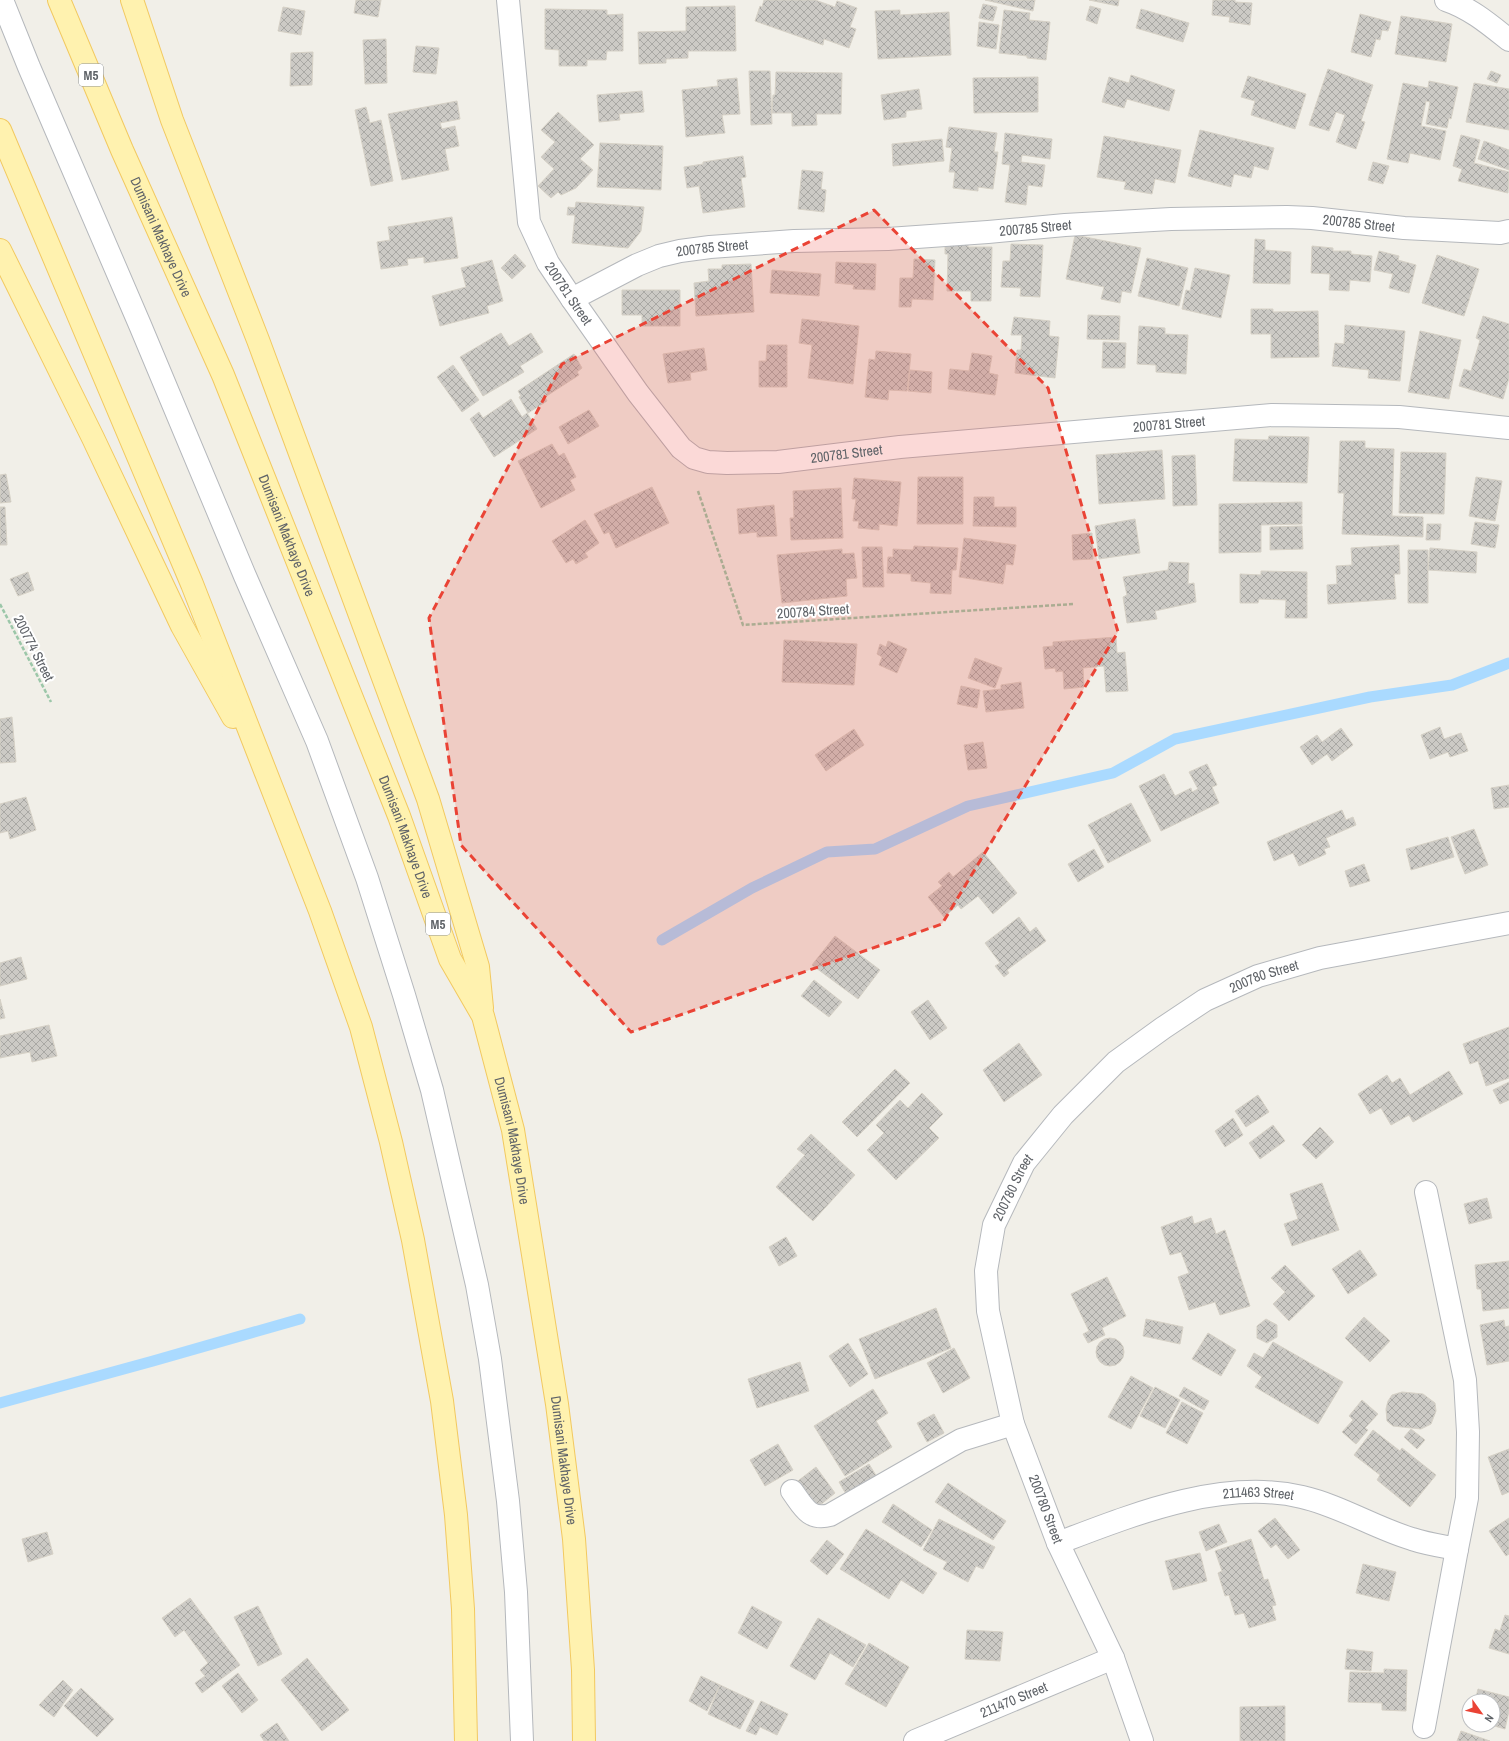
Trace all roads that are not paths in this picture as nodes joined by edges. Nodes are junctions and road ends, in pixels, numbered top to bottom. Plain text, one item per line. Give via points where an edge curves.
1 (2, 0) edge
2 (59, 0) edge
3 (132, 0) edge
4 (508, 0) edge
5 (1446, 0) edge
6 (1509, 40) edge
7 (0, 130) edge
8 (1509, 231) edge
9 (0, 250) edge
10 (572, 299) junction
11 (1509, 428) edge
12 (276, 795) junction
13 (1509, 923) edge
14 (483, 1016) junction
15 (1426, 1192) dead end
16 (1013, 1424) junction
17 (792, 1491) dead end
18 (1058, 1543) junction
19 (1457, 1549) junction
20 (1113, 1658) junction
21 (1424, 1727) dead end
22 (466, 1741) edge
23 (522, 1741) edge
24 (584, 1741) edge
25 (915, 1741) edge
26 (1142, 1741) edge

1 - 23 street via 317,741 367,878 404,995 432,1090 477,1285 490,1359 508,1501 516,1592
2 - 14 main road, Dumisani Makhaye Drive / M5 via 222,375 399,816 450,959
3 - 14 main road via 172,120 258,340 428,799 478,967
4 - 10 street, 200781 Street via 529,222 548,263
5 - 6 street via 1479,16
7 - 12 main road via 192,584
8 - 10 street, 200785 Street via 1500,233 1404,228 1281,217 1170,219 888,239 794,241 702,248 659,256
9 - 12 main road via 182,626
10 - 11 street, 200781 Street via 638,393 681,448 694,458 708,462 778,462 900,447 1272,415 1399,417
12 - 22 main road via 361,1027 413,1240 442,1401 456,1515 463,1609
13 - 16 street, 200780 Street via 1320,958 1258,976 1205,1000 1163,1028 1116,1062 1063,1115 1024,1162 994,1225 986,1270 988,1311
14 - 24 main road, Dumisani Makhaye Drive / M5 via 513,1130 557,1404 574,1539 583,1670
15 - 19 street via 1465,1380 1468,1432 1467,1498
16 - 17 street via 962,1440 821,1518 809,1513
16 - 18 street, 200780 Street
18 - 19 street, 211463 Street via 1188,1500 1240,1492 1271,1491 1333,1506 1412,1539
18 - 20 street, 200780 Street
19 - 21 street
20 - 25 street, 211470 Street
20 - 26 street, 200780 Street

